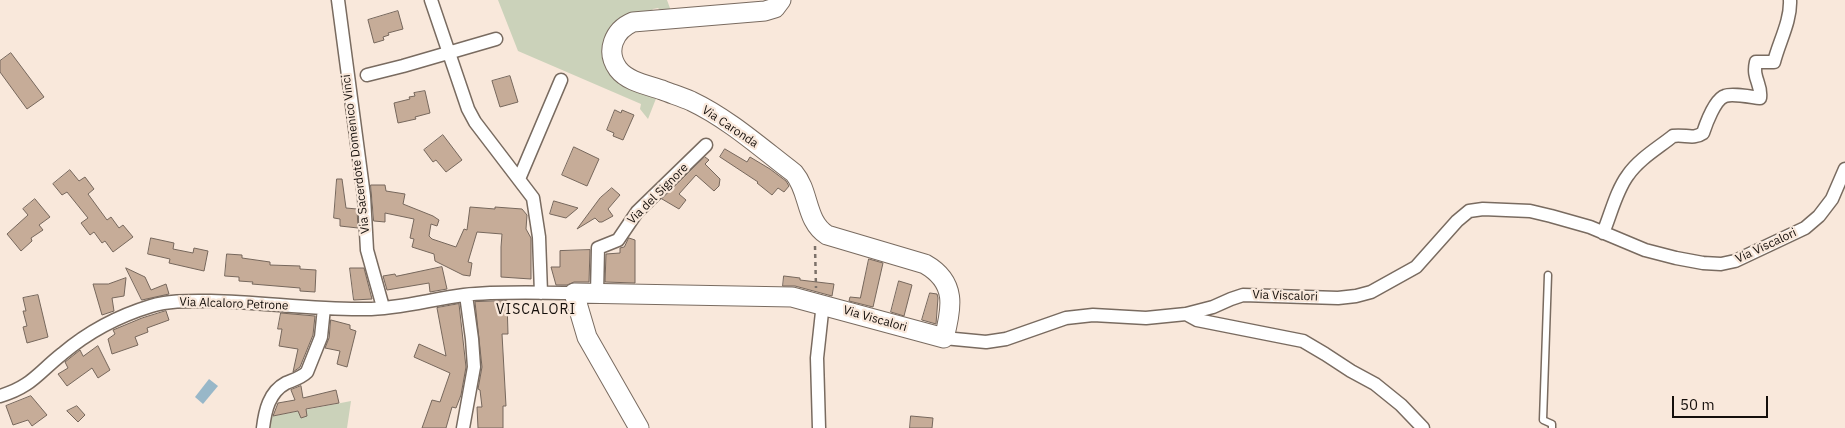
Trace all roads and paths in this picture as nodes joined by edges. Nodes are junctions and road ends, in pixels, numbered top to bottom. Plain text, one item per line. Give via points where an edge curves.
1 (338, 0) edge
2 (432, 0) edge
3 (781, 0) edge
4 (1790, 0) edge
5 (496, 39) dead end
6 (449, 52) junction
7 (367, 75) dead end
8 (560, 80) dead end
9 (706, 145) dead end
10 (1845, 169) edge
11 (518, 178) junction
12 (819, 230) junction
13 (1603, 233) junction
14 (1548, 275) dead end
15 (541, 293) junction
16 (574, 293) junction
17 (597, 294) junction
18 (466, 295) junction
19 (820, 303) junction
20 (383, 307) junction
21 (324, 308) junction
22 (1186, 314) junction
23 (588, 337) junction
24 (944, 338) junction
25 (0, 396) edge
26 (263, 428) edge
27 (463, 428) edge
28 (639, 428) edge
29 (819, 428) edge
30 (1423, 428) edge
31 (1552, 428) edge

1 - 20 street, Via Sacerdote Domenico Vinci via 364,196 367,250
2 - 6 street
3 - 12 street, Via Caronda via 775,8 765,11 633,22 617,33 613,42 614,60 630,79 690,101 718,116 794,173 802,184
4 - 13 street via 1789,17 1774,62 1756,62 1754,72 1761,90 1760,98 1726,95 1719,99 1703,132 1697,137 1673,136 1641,162 1623,184
5 - 6 street
6 - 7 street
6 - 11 street via 468,109
8 - 11 street
9 - 17 street, Via del Signore via 637,212 618,240 598,248
10 - 13 street, Via Viscalori via 1832,199 1805,228 1735,261 1721,264 1676,258
11 - 15 street via 533,198 539,237
12 - 19 path via 815,241
12 - 24 street via 936,270 949,292 949,318
13 - 22 street, Via Viscalori via 1530,211 1469,211 1456,221 1416,267 1371,292 1338,298 1243,295
14 - 31 lane via 1543,420 1552,424
15 - 16 street, Via Alcaloro Petrone
15 - 18 street, Via Alcaloro Petrone
16 - 17 street, Via Viscalori
16 - 23 street
17 - 19 street, Via Viscalori via 792,297
17 - 23 street
18 - 20 street, Via Alcaloro Petrone
18 - 27 street via 474,367
19 - 24 street, Via Viscalori
19 - 29 street via 817,358
20 - 21 street, Via Alcaloro Petrone
21 - 25 street, Via Alcaloro Petrone via 248,302 163,302 103,326 61,355 27,386
21 - 26 street via 320,337 307,372 275,391
22 - 24 street, Via Viscalori via 1146,318 1093,315 1066,318 1006,339 986,342
22 - 30 street via 1198,320 1303,341 1375,384 1402,405
23 - 28 street

